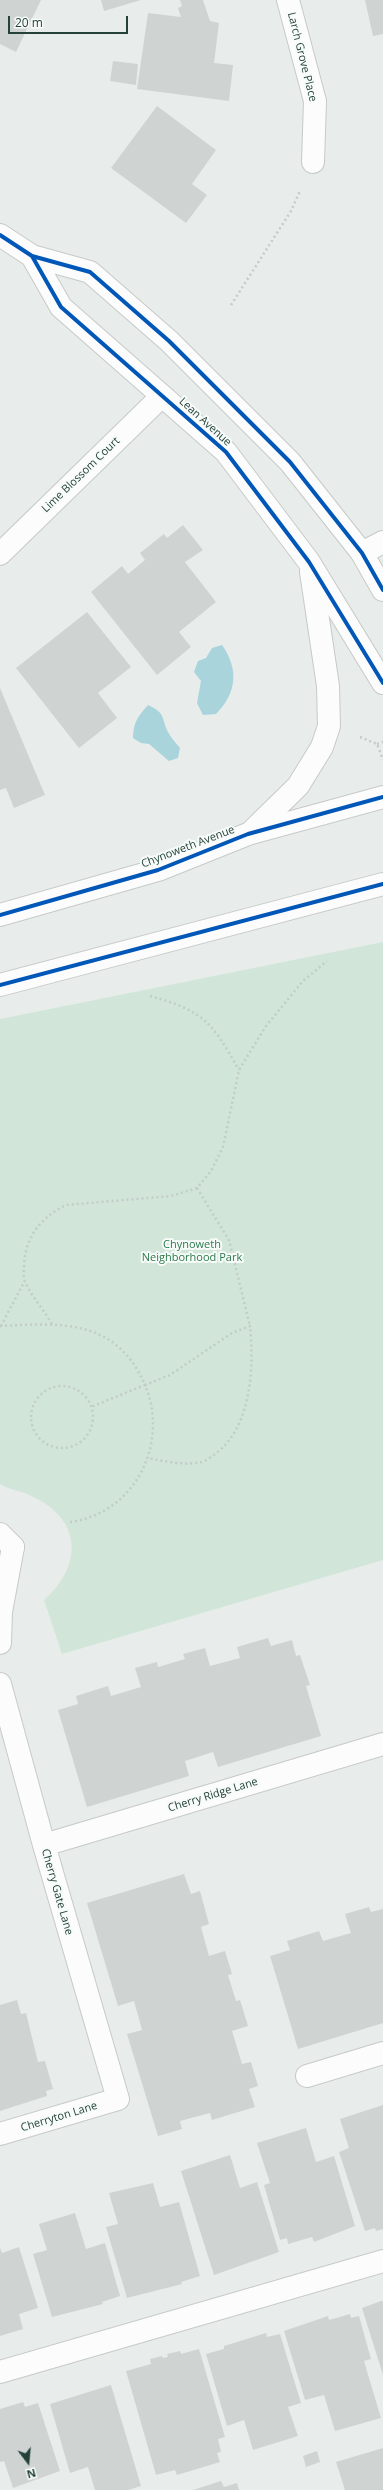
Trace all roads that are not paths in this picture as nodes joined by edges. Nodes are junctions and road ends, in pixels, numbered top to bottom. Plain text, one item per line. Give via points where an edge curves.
1 (288, 0) edge
2 (313, 162) road end
3 (0, 236) edge
4 (32, 256) junction
5 (162, 396) junction
6 (383, 542) edge
7 (362, 553) junction
8 (0, 554) edge
9 (309, 562) junction
10 (383, 590) edge
11 (383, 683) edge
12 (383, 797) edge
13 (248, 834) junction
14 (383, 884) edge
15 (0, 915) edge
16 (0, 985) edge
17 (7, 1541) edge
18 (0, 1643) edge
19 (0, 1684) edge
20 (383, 1744) edge
21 (44, 1845) junction
22 (383, 2053) edge
23 (307, 2076) dead end
24 (118, 2099) joint
25 (0, 2134) edge
26 (383, 2262) edge
27 (0, 2372) edge

1 - 2 street, Larch Grove Place via 315,102
3 - 4 street, Lean Avenue
4 - 5 street, Lean Avenue via 61,307
4 - 7 street, Lean Avenue via 90,272 169,341 290,462
5 - 8 street, Lime Blossom Court
5 - 9 street, Lean Avenue via 226,452
6 - 7 street
7 - 10 street, Lean Avenue
9 - 11 street, Lean Avenue
9 - 13 street via 328,686 329,726 322,747 298,786
12 - 13 street, Chynoweth Avenue
13 - 15 street, Chynoweth Avenue via 158,870
14 - 16 street
17 - 18 street
19 - 21 street, Cherry Gate Lane
20 - 21 street, Cherry Ridge Lane
21 - 24 street, Cherry Gate Lane
22 - 23 street
24 - 25 street, Cherryton Lane
26 - 27 street

